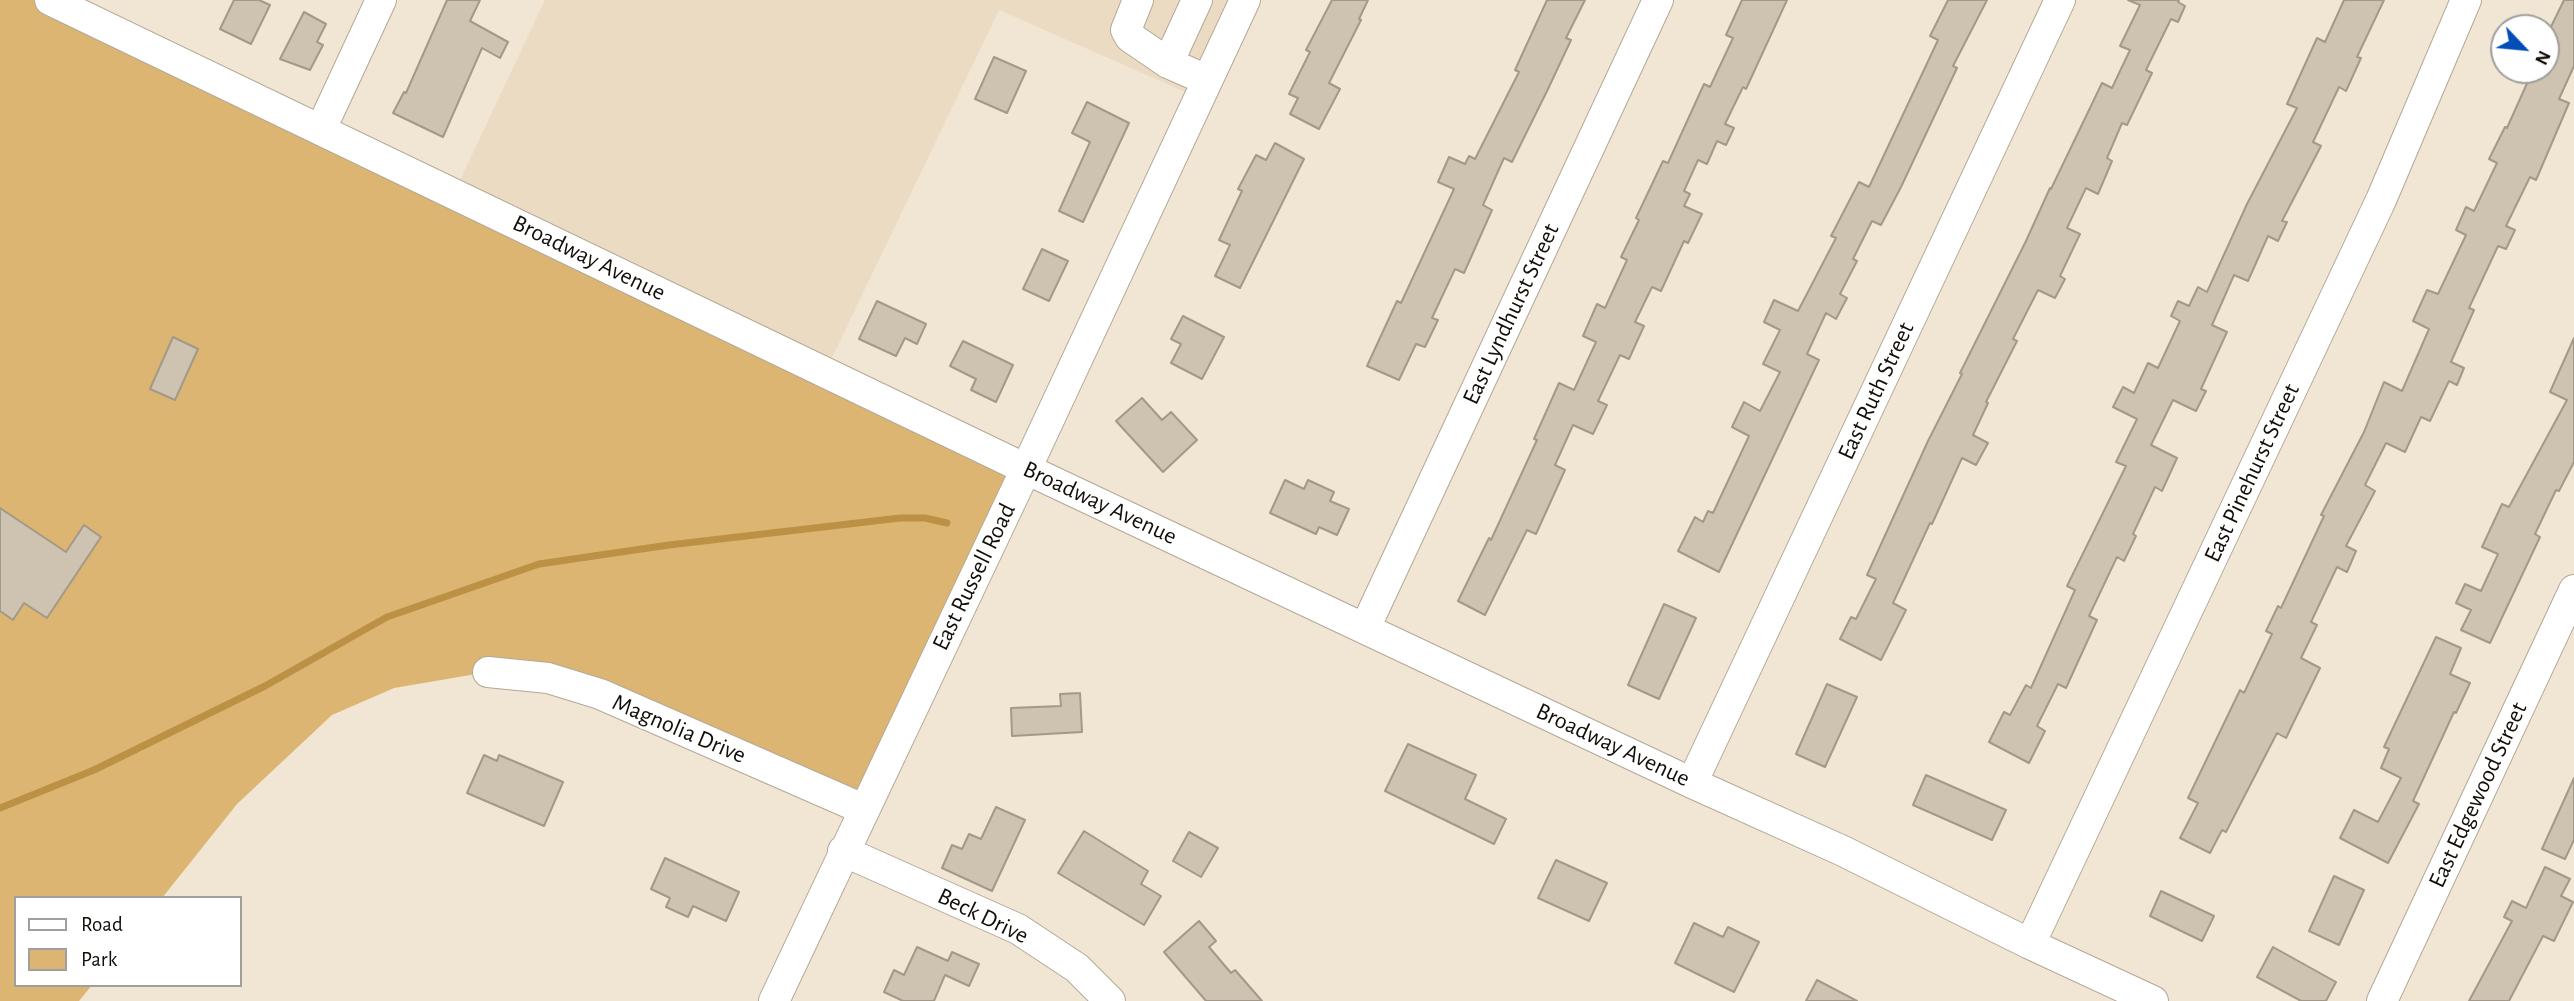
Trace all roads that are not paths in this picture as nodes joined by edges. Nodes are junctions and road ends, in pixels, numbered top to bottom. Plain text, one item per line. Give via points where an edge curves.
1 (50, 0) edge
2 (381, 0) edge
3 (1138, 0) edge
4 (1197, 0) edge
5 (1245, 0) edge
6 (1658, 0) edge
7 (2060, 0) edge
8 (2466, 0) edge
9 (83, 7) edge
10 (1168, 63) junction
11 (1208, 80) junction
12 (321, 129) junction
13 (1026, 469) junction
14 (2574, 590) edge
15 (1365, 628) junction
16 (488, 673) dead end
17 (1692, 783) junction
18 (863, 808) junction
19 (843, 851) junction
20 (2030, 944) junction
21 (774, 1001) edge
22 (1110, 1001) edge
23 (2154, 1001) edge
24 (2382, 1001) edge

1 - 9 street, Broadway Avenue
2 - 12 street
3 - 10 street via 1126,30
4 - 10 street
5 - 11 street, East Russell Road
6 - 15 street, East Lyndhurst Street
7 - 17 street, East Ruth Street
8 - 20 street, East Pinehurst Street via 2381,200
9 - 12 street, Broadway Avenue
10 - 11 street
11 - 13 street, East Russell Road
12 - 13 street, Broadway Avenue
13 - 15 street, Broadway Avenue
13 - 18 street, East Russell Road
14 - 24 street, East Edgewood Street
15 - 17 street, Broadway Avenue
16 - 18 street, Magnolia Drive via 548,678 600,694
17 - 20 street, Broadway Avenue via 1843,851
18 - 19 street, East Russell Road
19 - 21 street, East Russell Road
19 - 22 street, Beck Drive via 1018,929 1077,968
20 - 23 street, Broadway Avenue

